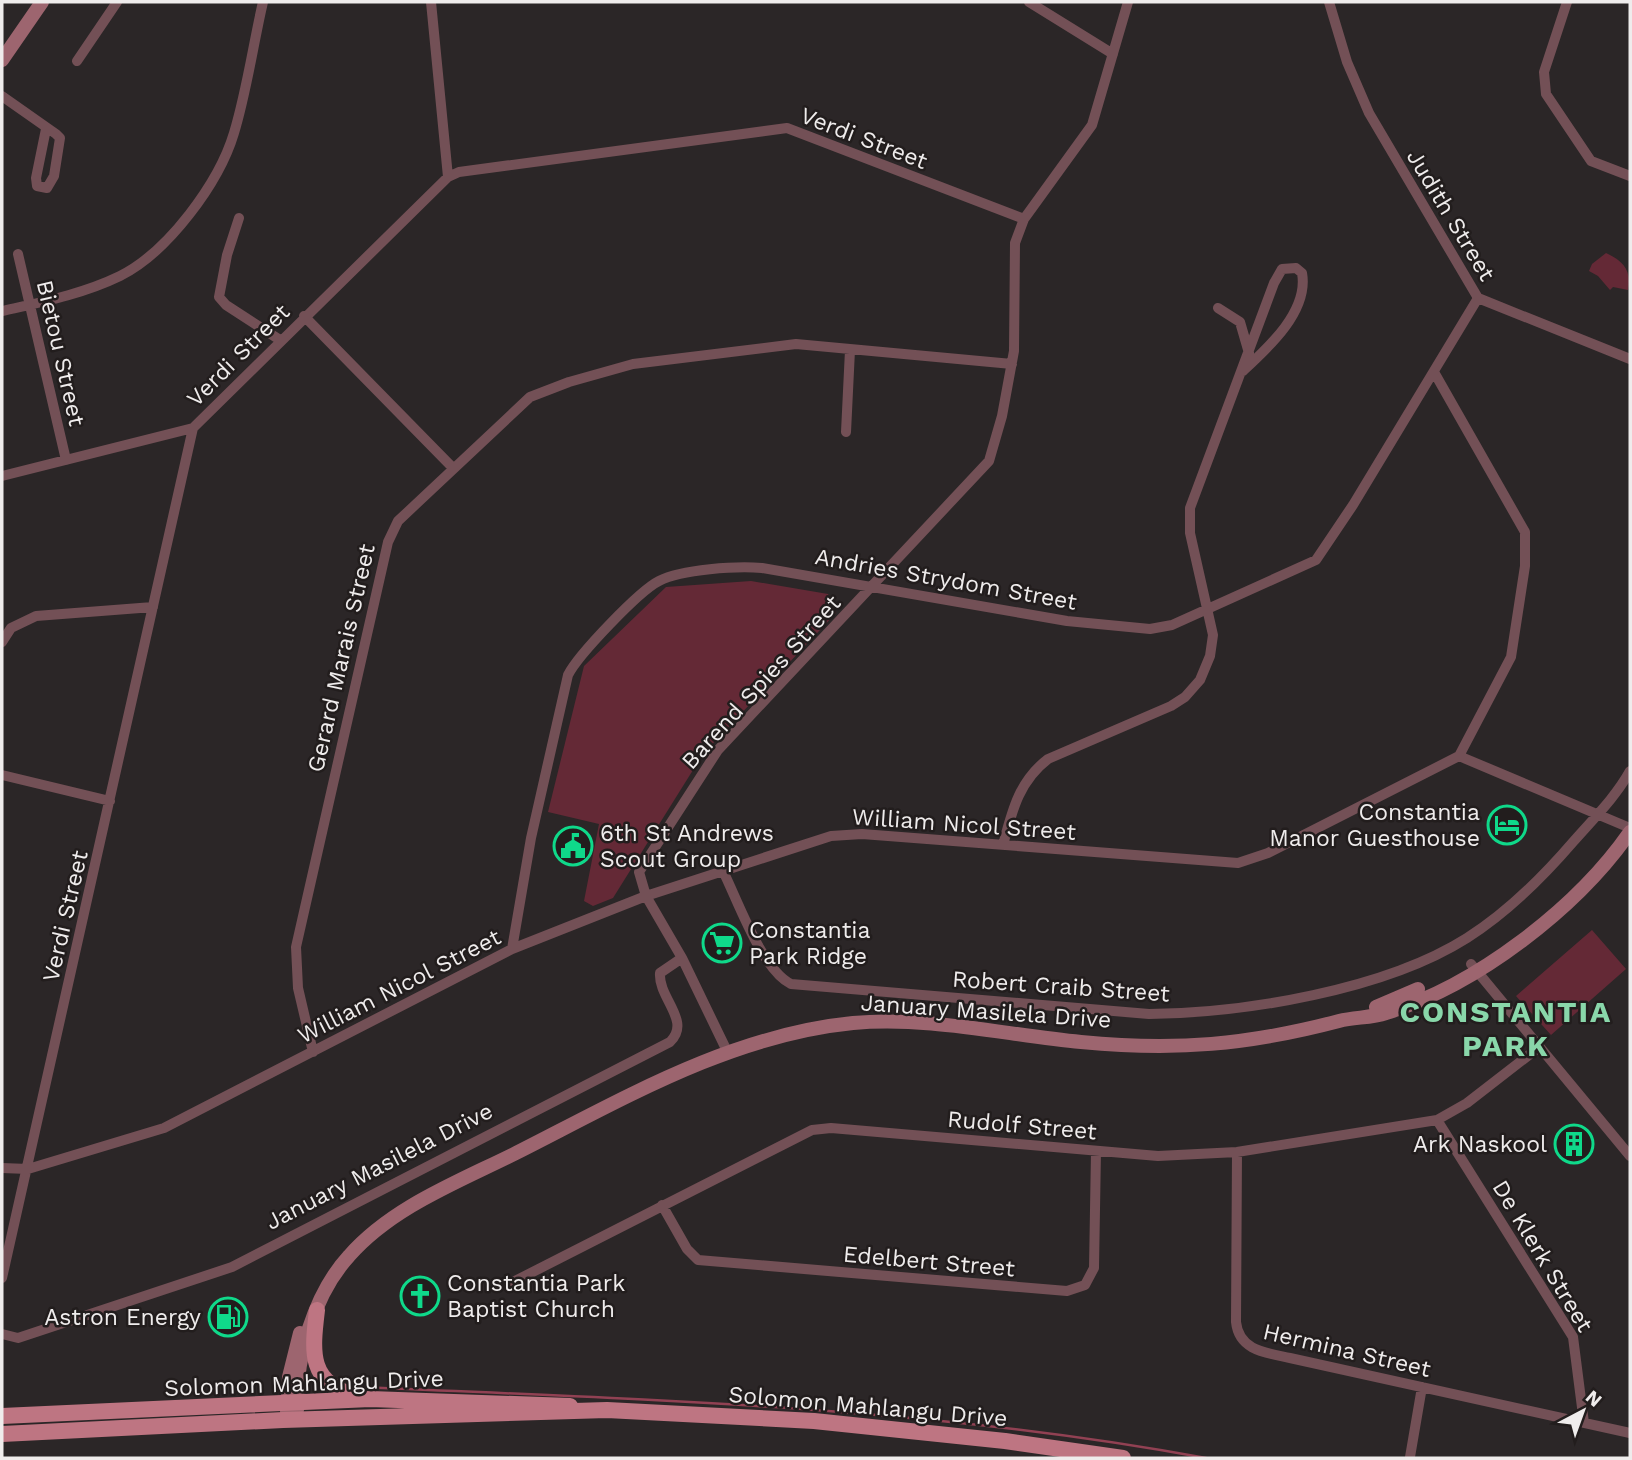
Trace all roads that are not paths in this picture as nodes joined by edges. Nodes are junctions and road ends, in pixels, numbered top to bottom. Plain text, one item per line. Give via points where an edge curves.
1 (34, 2) edge
2 (42, 2) edge
3 (117, 2) edge
4 (263, 2) edge
5 (431, 2) edge
6 (1029, 2) edge
7 (1128, 2) edge
8 (1329, 2) edge
9 (1567, 2) edge
10 (2, 47) edge
11 (1113, 54) junction
12 (2, 60) edge
13 (77, 61) dead end
14 (2, 96) edge
15 (46, 129) junction
16 (1630, 176) edge
17 (448, 177) junction
18 (239, 218) dead end
19 (1024, 219) junction
20 (18, 254) dead end
21 (1478, 298) junction
22 (29, 305) junction
23 (1218, 308) dead end
24 (2, 311) edge
25 (304, 316) junction
26 (280, 340) junction
27 (850, 350) junction
28 (1249, 354) junction
29 (1630, 359) edge
30 (1012, 364) junction
31 (1243, 370) junction
32 (1434, 372) junction
33 (193, 428) junction
34 (846, 432) dead end
35 (66, 460) junction
36 (453, 468) junction
37 (2, 476) edge
38 (873, 586) junction
39 (153, 607) junction
40 (1208, 610) junction
41 (2, 642) edge
42 (1459, 757) junction
43 (1630, 771) edge
44 (2, 775) edge
45 (110, 801) junction
46 (1597, 815) junction
47 (1629, 827) edge
48 (1003, 845) junction
49 (723, 871) junction
50 (646, 896) junction
51 (512, 949) junction
52 (682, 958) junction
53 (1473, 967) junction
54 (1538, 1048) junction
55 (727, 1051) junction
56 (313, 1052) junction
57 (1437, 1120) junction
58 (1096, 1151) junction
59 (1237, 1152) junction
60 (1630, 1156) edge
61 (2, 1168) edge
62 (28, 1169) junction
63 (662, 1205) junction
64 (408, 1207) junction
65 (2, 1279) edge
66 (513, 1282) dead end
67 (317, 1310) junction
68 (2, 1334) edge
69 (1422, 1387) junction
70 (370, 1399) junction
71 (607, 1410) junction
72 (292, 1412) junction
73 (2, 1416) edge
74 (1584, 1423) junction
75 (1630, 1433) edge
76 (2, 1434) edge
77 (1410, 1457) edge
78 (1124, 1458) edge

1 - 10 main road
2 - 12 main road
3 - 13 street
4 - 22 street via 235,131 216,179 203,198 159,245 123,274
5 - 17 street
6 - 11 street
7 - 11 street, Barend Spies Street
8 - 21 street, Judith Street via 1369,113
9 - 16 street via 1544,72 1546,94 1591,161
11 - 19 street, Barend Spies Street via 1089,131
14 - 15 street
15 - 15 street via 56,134 60,146 52,185 41,187 36,178
17 - 19 street, Verdi Street via 787,128
17 - 25 street, Verdi Street
18 - 26 street via 219,297
19 - 30 street, Barend Spies Street via 1013,253
20 - 22 street, Bietou Street
21 - 29 street, Judith Street
21 - 32 street, Andries Strydom Street
22 - 24 street
22 - 35 street, Bietou Street
23 - 28 street via 1240,322
25 - 26 street, Verdi Street
25 - 36 street
26 - 33 street, Verdi Street
27 - 30 street, Gerard Marais Street
27 - 34 street
27 - 36 street, Gerard Marais Street via 767,346 633,364 569,382 518,405
28 - 31 street
28 - 31 street via 1276,277 1286,267 1296,268 1302,284 1286,327
30 - 38 street, Barend Spies Street via 989,461
31 - 40 street via 1189,514
32 - 40 street, Andries Strydom Street via 1315,560
32 - 42 street via 1517,513 1527,544 1511,657
33 - 35 street
33 - 39 street, Verdi Street
35 - 37 street
36 - 56 street, Gerard Marais Street via 398,521 385,554 296,947 298,988
38 - 40 street, Andries Strydom Street via 1045,617 1150,629
38 - 50 street, Barend Spies Street via 706,766 642,865 639,879
38 - 51 street, Andries Strydom Street via 753,567 672,576 650,588 582,654 569,675 531,838
39 - 41 street via 36,616 10,628
39 - 45 street, Verdi Street
40 - 48 street via 1213,646 1194,689 1171,706 1036,768 1014,805
42 - 46 street
42 - 48 street, William Nicol Street via 1246,862 1224,864
43 - 46 street, Robert Craib Street
44 - 45 street
45 - 62 street, Verdi Street
46 - 47 street
46 - 49 street, Robert Craib Street via 1527,892 1453,946 1336,991 1181,1013 791,984 770,965
47 - 53 main road, January Masilela Drive via 1611,858 1548,920
48 - 49 street, William Nicol Street via 846,834
49 - 50 street, William Nicol Street
50 - 51 street, William Nicol Street
50 - 52 street
51 - 56 street, William Nicol Street
52 - 55 street
52 - 68 street, January Masilela Drive via 660,973 659,982 679,1025 670,1042 232,1267 18,1338
53 - 54 street
53 - 55 main road, January Masilela Drive via 1399,1008 1296,1033 1210,1047 1084,1042 990,1030 858,1022 808,1028
54 - 57 street, Rudolf Street via 1467,1103
54 - 60 street
55 - 64 main road, January Masilela Drive
56 - 62 street, William Nicol Street via 164,1128
57 - 59 street, Rudolf Street
57 - 74 street, De Klerk Street via 1573,1337
58 - 59 street, Rudolf Street via 1174,1156
58 - 63 street, Rudolf Street via 822,1128
58 - 63 street, Edelbert Street via 1094,1268 1085,1285 1066,1292 698,1260
59 - 69 street, Hermina Street via 1237,1322 1242,1341 1255,1350
61 - 62 street, William Nicol Street
62 - 65 street, Verdi Street
63 - 66 street, Rudolf Street
64 - 67 main road, January Masilela Drive via 347,1257
64 - 72 main road, January Masilela Drive via 360,1235 324,1276 297,1341
67 - 70 main road via 313,1348 320,1374 338,1390
67 - 72 main road, January Masilela Drive
69 - 74 street, Hermina Street
69 - 77 street
70 - 71 main road, Solomon Mahlangu Drive via 543,1402
70 - 72 main road, Solomon Mahlangu Drive
71 - 72 main road, Solomon Mahlangu Drive via 541,1415
71 - 78 main road, Solomon Mahlangu Drive via 814,1422
72 - 73 main road, Solomon Mahlangu Drive
72 - 76 main road, Solomon Mahlangu Drive
74 - 75 street, Hermina Street

